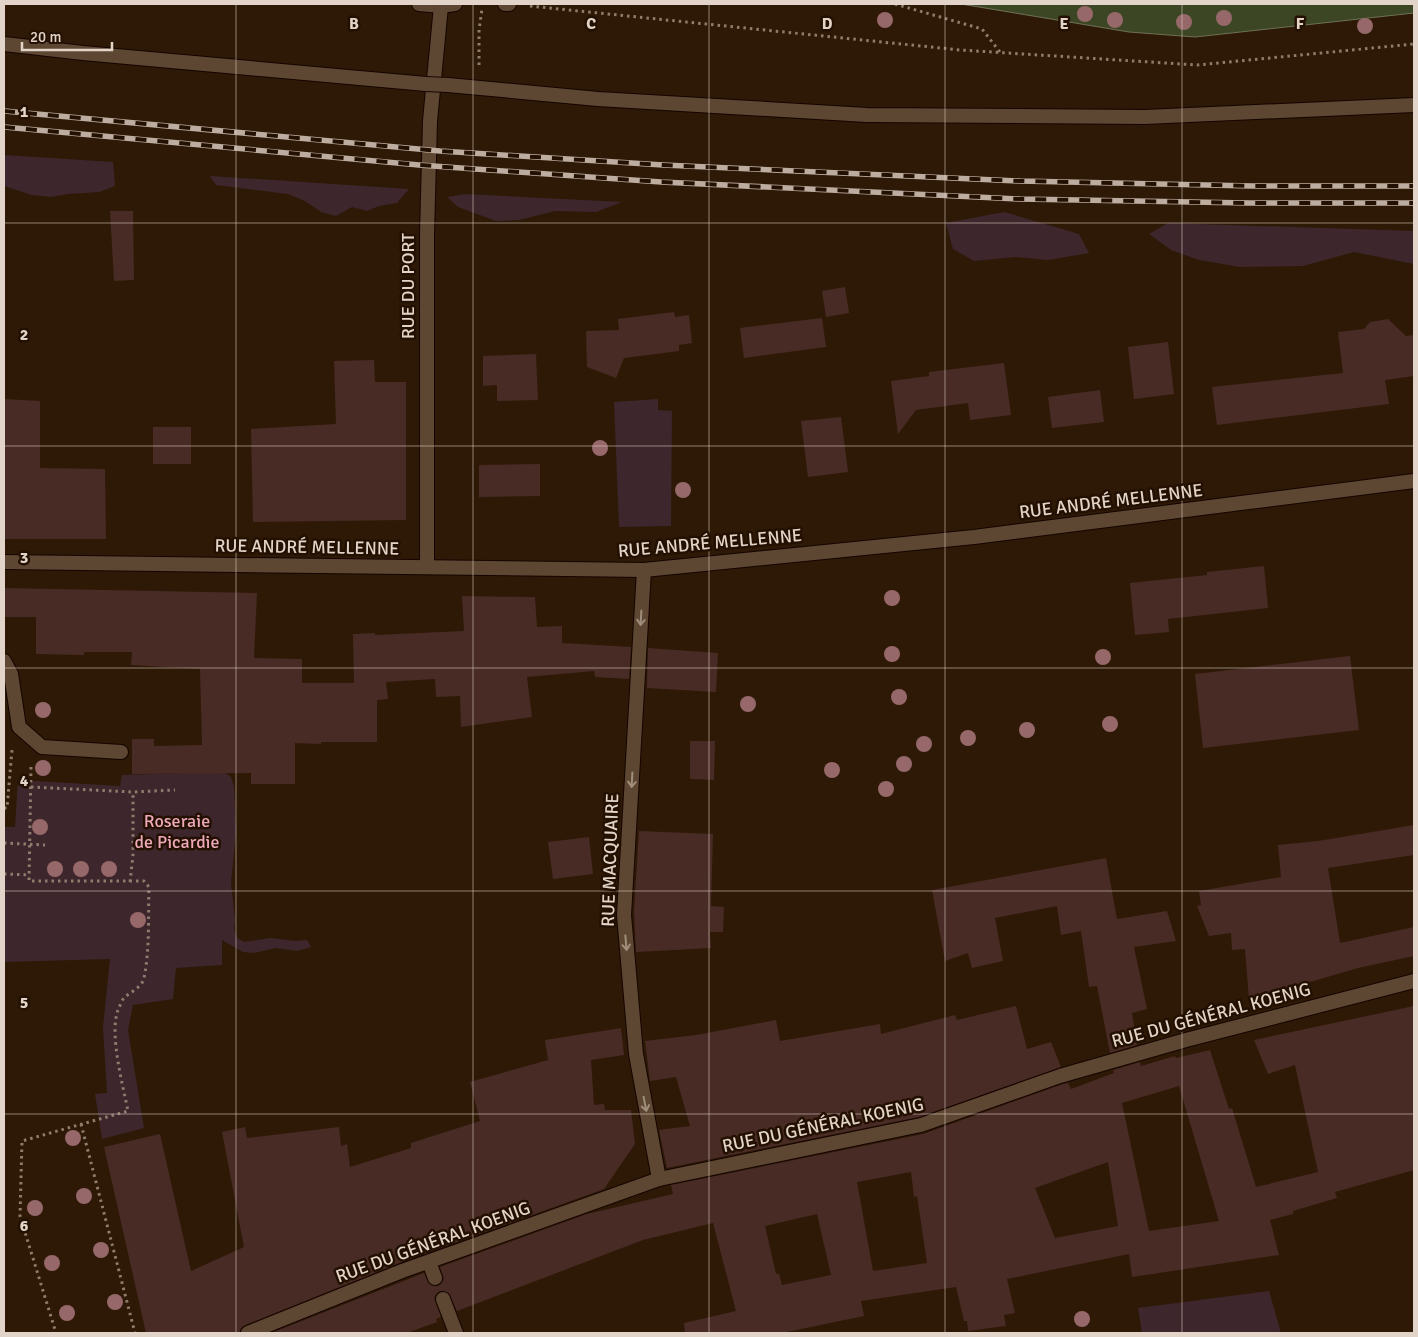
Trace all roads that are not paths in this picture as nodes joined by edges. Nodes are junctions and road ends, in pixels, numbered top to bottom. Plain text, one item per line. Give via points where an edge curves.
1 (419, 4) edge
2 (504, 4) edge
3 (509, 4) edge
4 (448, 5) edge
5 (4, 44) edge
6 (1414, 105) edge
7 (1414, 481) edge
8 (4, 562) edge
9 (427, 567) junction
10 (644, 570) junction
11 (4, 661) edge
12 (121, 752) dead end
13 (1414, 980) edge
14 (660, 1179) junction
15 (429, 1262) junction
16 (435, 1278) dead end
17 (443, 1299) dead end
18 (248, 1333) edge
19 (456, 1333) edge

1 - 4 street
2 - 3 street
4 - 9 street, RUE DU PORT via 430,121
5 - 6 street, bridge via 598,99 867,114 1145,116
7 - 10 street, RUE ANDRÉ MELLENNE via 974,537
8 - 9 street, RUE ANDRÉ MELLENNE
9 - 10 street, RUE ANDRÉ MELLENNE
10 -> 14 street, RUE MACQUAIRE via 624,915 636,1054
11 - 12 street via 11,674 19,727 42,747
13 - 14 street, RUE DU GÉNÉRAL KOENIG via 1060,1076 921,1124
14 - 15 street, RUE DU GÉNÉRAL KOENIG
15 - 16 street
15 - 18 street, RUE DU GÉNÉRAL KOENIG
17 - 19 street

